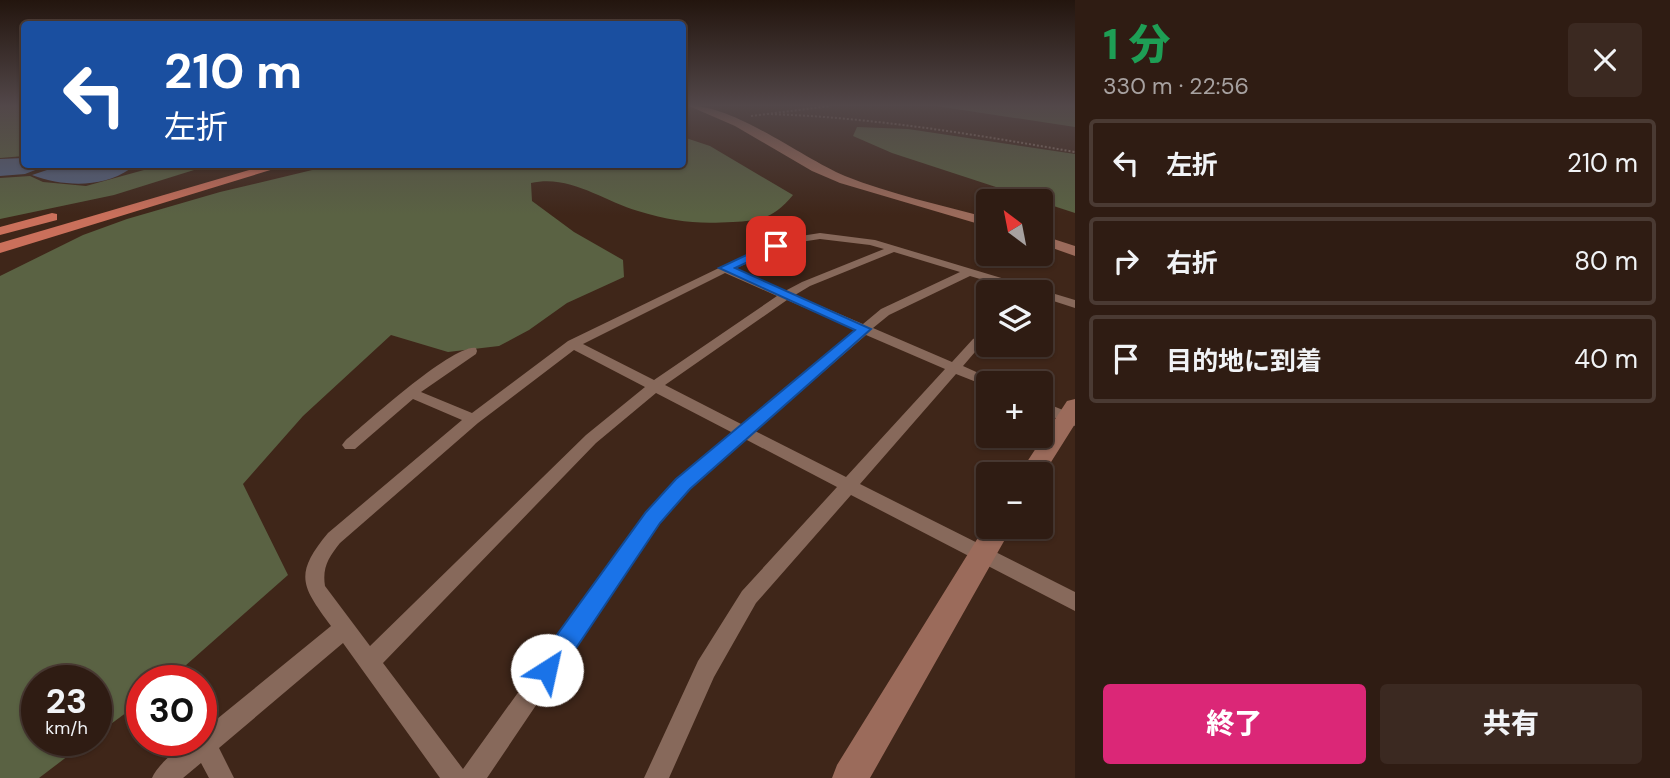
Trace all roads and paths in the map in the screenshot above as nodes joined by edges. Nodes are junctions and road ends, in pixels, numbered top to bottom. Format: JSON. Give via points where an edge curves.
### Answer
{"nodes":[{"id":1,"x":773,"y":142,"type":"edge"},
{"id":2,"x":1018,"y":142,"type":"edge"},
{"id":3,"x":1075,"y":152,"type":"edge"},
{"id":4,"x":238,"y":168,"type":"edge"},
{"id":5,"x":263,"y":168,"type":"edge"},
{"id":6,"x":270,"y":168,"type":"edge"},
{"id":7,"x":976,"y":219,"type":"edge"},
{"id":8,"x":0,"y":231,"type":"edge"},
{"id":9,"x":0,"y":239,"type":"edge"},
{"id":10,"x":1054,"y":244,"type":"edge"},
{"id":11,"x":0,"y":248,"type":"edge"},
{"id":12,"x":893,"y":249,"type":"junction"},
{"id":13,"x":1075,"y":251,"type":"edge"},
{"id":14,"x":725,"y":268,"type":"junction"},
{"id":15,"x":971,"y":271,"type":"junction"},
{"id":16,"x":786,"y":295,"type":"junction"},
{"id":17,"x":1059,"y":297,"type":"junction"},
{"id":18,"x":1053,"y":300,"type":"edge"},
{"id":19,"x":1075,"y":304,"type":"edge"},
{"id":20,"x":864,"y":329,"type":"junction"},
{"id":21,"x":976,"y":343,"type":"edge"},
{"id":22,"x":573,"y":344,"type":"junction"},
{"id":23,"x":471,"y":351,"type":"dead end"},
{"id":24,"x":955,"y":368,"type":"junction"},
{"id":25,"x":976,"y":377,"type":"edge"},
{"id":26,"x":655,"y":386,"type":"junction"},
{"id":27,"x":411,"y":393,"type":"junction"},
{"id":28,"x":1053,"y":409,"type":"edge"},
{"id":29,"x":1072,"y":415,"type":"edge"},
{"id":30,"x":473,"y":419,"type":"junction"},
{"id":31,"x":744,"y":431,"type":"junction"},
{"id":32,"x":350,"y":445,"type":"dead end"},
{"id":33,"x":1039,"y":462,"type":"edge"},
{"id":34,"x":847,"y":485,"type":"junction"},
{"id":35,"x":991,"y":539,"type":"edge"},
{"id":36,"x":982,"y":554,"type":"junction"},
{"id":37,"x":1075,"y":602,"type":"edge"},
{"id":38,"x":344,"y":630,"type":"junction"},
{"id":39,"x":369,"y":662,"type":"junction"},
{"id":40,"x":217,"y":735,"type":"edge"},
{"id":41,"x":191,"y":756,"type":"edge"},
{"id":42,"x":211,"y":756,"type":"edge"},
{"id":43,"x":164,"y":778,"type":"edge"},
{"id":44,"x":222,"y":778,"type":"edge"},
{"id":45,"x":454,"y":778,"type":"edge"},
{"id":46,"x":471,"y":778,"type":"edge"},
{"id":47,"x":656,"y":778,"type":"edge"},
{"id":48,"x":850,"y":778,"type":"edge"}],
"edges":[{"from":1,"to":7,"type":"street","via":[[836,177]]},
{"from":2,"to":3,"type":"path"},
{"from":4,"to":8,"type":"highway"},
{"from":5,"to":9,"type":"highway"},
{"from":6,"to":11,"type":"highway"},
{"from":10,"to":13,"type":"street"},
{"from":12,"to":14,"type":"street","via":[[852,239],[806,237]]},
{"from":12,"to":15,"type":"street"},
{"from":12,"to":16,"type":"street"},
{"from":14,"to":16,"type":"street"},
{"from":14,"to":22,"type":"street"},
{"from":15,"to":17,"type":"street"},
{"from":15,"to":20,"type":"street","via":[[885,312]]},
{"from":16,"to":20,"type":"street"},
{"from":16,"to":26,"type":"street"},
{"from":17,"to":18,"type":"street"},
{"from":17,"to":19,"type":"street"},
{"from":20,"to":24,"type":"street"},
{"from":20,"to":31,"type":"street"},
{"from":21,"to":24,"type":"street"},
{"from":22,"to":26,"type":"street"},
{"from":22,"to":30,"type":"street"},
{"from":23,"to":27,"type":"street"},
{"from":24,"to":25,"type":"street"},
{"from":24,"to":34,"type":"street"},
{"from":26,"to":31,"type":"street"},
{"from":26,"to":39,"type":"street","via":[[591,439]]},
{"from":27,"to":30,"type":"street"},
{"from":27,"to":32,"type":"street"},
{"from":28,"to":29,"type":"street"},
{"from":29,"to":33,"type":"street"},
{"from":30,"to":38,"type":"street","via":[[334,538],[318,558],[316,589]]},
{"from":31,"to":34,"type":"street"},
{"from":31,"to":46,"type":"street","via":[[683,484],[653,518]]},
{"from":34,"to":36,"type":"street"},
{"from":34,"to":47,"type":"street","via":[[749,597],[706,669]]},
{"from":35,"to":36,"type":"street"},
{"from":36,"to":37,"type":"street"},
{"from":36,"to":48,"type":"street"},
{"from":38,"to":39,"type":"street"},
{"from":38,"to":40,"type":"street"},
{"from":39,"to":45,"type":"street"},
{"from":41,"to":43,"type":"street"},
{"from":42,"to":44,"type":"street"}]}
